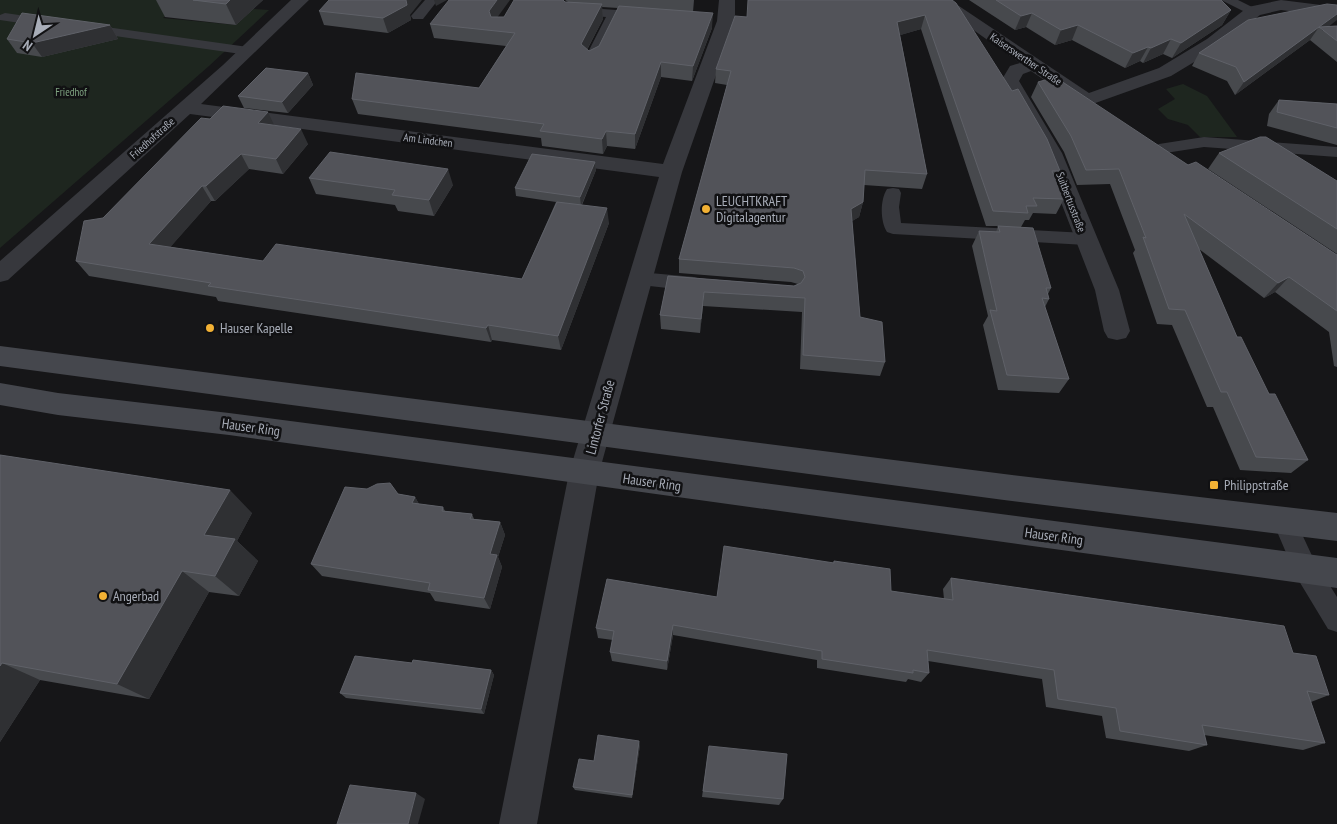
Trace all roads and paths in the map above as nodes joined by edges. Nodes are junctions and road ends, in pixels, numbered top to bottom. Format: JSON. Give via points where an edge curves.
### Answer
{"nodes":[{"id":1,"x":301,"y":0,"type":"edge"},
{"id":2,"x":432,"y":0,"type":"edge"},
{"id":3,"x":552,"y":0,"type":"edge"},
{"id":4,"x":939,"y":0,"type":"edge"},
{"id":5,"x":1226,"y":0,"type":"edge"},
{"id":6,"x":1315,"y":10,"type":"junction"},
{"id":7,"x":1254,"y":11,"type":"junction"},
{"id":8,"x":1337,"y":12,"type":"edge"},
{"id":9,"x":720,"y":14,"type":"edge"},
{"id":10,"x":614,"y":15,"type":"junction"},
{"id":11,"x":418,"y":16,"type":"dead end"},
{"id":12,"x":5,"y":17,"type":"dead end"},
{"id":13,"x":661,"y":17,"type":"edge"},
{"id":14,"x":1337,"y":20,"type":"edge"},
{"id":15,"x":248,"y":51,"type":"junction"},
{"id":16,"x":591,"y":60,"type":"edge"},
{"id":17,"x":1034,"y":64,"type":"junction"},
{"id":18,"x":185,"y":108,"type":"junction"},
{"id":19,"x":1151,"y":143,"type":"joint"},
{"id":20,"x":1337,"y":152,"type":"edge"},
{"id":21,"x":1184,"y":165,"type":"edge"},
{"id":22,"x":671,"y":172,"type":"junction"},
{"id":23,"x":893,"y":193,"type":"dead end"},
{"id":24,"x":1086,"y":239,"type":"junction"},
{"id":25,"x":0,"y":274,"type":"edge"},
{"id":26,"x":640,"y":280,"type":"junction"},
{"id":27,"x":708,"y":285,"type":"edge"},
{"id":28,"x":1116,"y":331,"type":"dead end"},
{"id":29,"x":0,"y":356,"type":"edge"},
{"id":30,"x":0,"y":394,"type":"edge"},
{"id":31,"x":596,"y":434,"type":"junction"},
{"id":32,"x":584,"y":473,"type":"junction"},
{"id":33,"x":1285,"y":522,"type":"junction"},
{"id":34,"x":1337,"y":527,"type":"edge"},
{"id":35,"x":1305,"y":568,"type":"junction"},
{"id":36,"x":1337,"y":573,"type":"edge"},
{"id":37,"x":1337,"y":620,"type":"edge"},
{"id":38,"x":518,"y":824,"type":"edge"}],
"edges":[{"from":1,"to":15,"type":"street","name":"Friedhofstraße"},
{"from":2,"to":11,"type":"lane"},
{"from":3,"to":10,"type":"lane","via":[[572,11]]},
{"from":4,"to":17,"type":"street","name":"Kaiserswerther Straße"},
{"from":5,"to":7,"type":"lane"},
{"from":6,"to":7,"type":"street","via":[[1281,4]]},
{"from":6,"to":8,"type":"street"},
{"from":6,"to":14,"type":"street"},
{"from":7,"to":17,"type":"street","name":"Kaiserswerther Straße","via":[[1213,43],[1165,72],[1095,105]]},
{"from":9,"to":22,"type":"street","name":"Lintorfer Straße"},
{"from":10,"to":13,"type":"lane"},
{"from":10,"to":16,"type":"lane"},
{"from":12,"to":15,"type":"lane"},
{"from":15,"to":18,"type":"street","name":"Friedhofstraße"},
{"from":17,"to":24,"type":"street","name":"Suitbertusstraße","via":[[1016,70],[1010,81],[1052,153]]},
{"from":18,"to":22,"type":"street","name":"Am Lindchen"},
{"from":18,"to":25,"type":"street","name":"Friedhofstraße"},
{"from":19,"to":20,"type":"lane","via":[[1204,142]]},
{"from":19,"to":21,"type":"street"},
{"from":22,"to":26,"type":"street","name":"Lintorfer Straße"},
{"from":23,"to":24,"type":"lane","via":[[890,207],[893,228]]},
{"from":24,"to":28,"type":"street","name":"Suitbertusstraße","via":[[1107,290]]},
{"from":26,"to":27,"type":"lane"},
{"from":26,"to":31,"type":"street","name":"Lintorfer Straße"},
{"from":29,"to":31,"type":"main road"},
{"from":30,"to":32,"type":"main road","name":"Hauser Ring"},
{"from":31,"to":32,"type":"street","name":"Lintorfer Straße"},
{"from":31,"to":33,"type":"main road"},
{"from":32,"to":35,"type":"main road","name":"Hauser Ring"},
{"from":32,"to":38,"type":"street","name":"Lintorfer Straße"},
{"from":33,"to":34,"type":"main road"},
{"from":33,"to":35,"type":"lane"},
{"from":35,"to":36,"type":"main road","name":"Hauser Ring"},
{"from":35,"to":37,"type":"lane"}]}
